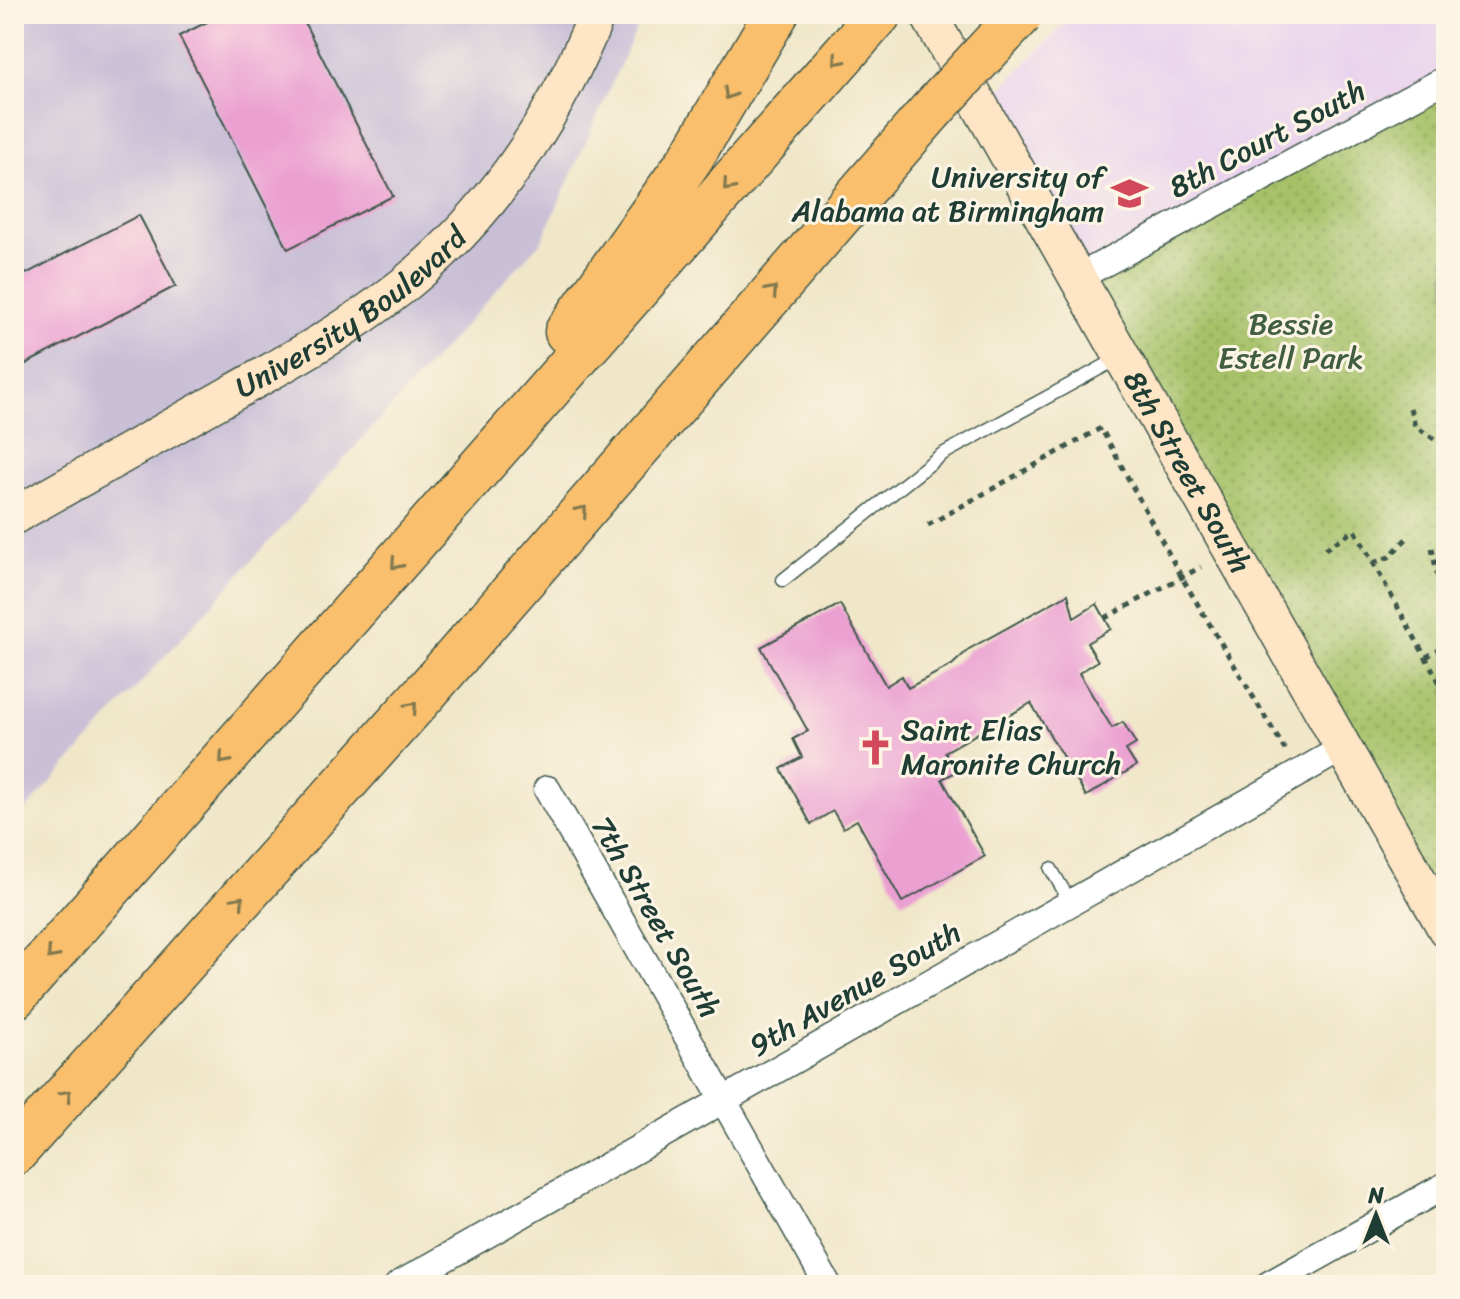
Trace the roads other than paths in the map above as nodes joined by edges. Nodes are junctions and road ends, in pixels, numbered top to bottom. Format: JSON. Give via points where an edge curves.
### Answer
{"nodes":[{"id":1,"x":597,"y":14,"type":"edge"},
{"id":2,"x":879,"y":14,"type":"edge"},
{"id":3,"x":928,"y":14,"type":"edge"},
{"id":4,"x":1001,"y":14,"type":"edge"},
{"id":5,"x":1021,"y":14,"type":"edge"},
{"id":6,"x":772,"y":20,"type":"edge"},
{"id":7,"x":1446,"y":79,"type":"edge"},
{"id":8,"x":930,"y":112,"type":"junction"},
{"id":9,"x":1075,"y":279,"type":"junction"},
{"id":10,"x":1120,"y":358,"type":"junction"},
{"id":11,"x":14,"y":516,"type":"edge"},
{"id":12,"x":426,"y":529,"type":"junction"},
{"id":13,"x":783,"y":580,"type":"dead end"},
{"id":14,"x":1343,"y":748,"type":"junction"},
{"id":15,"x":547,"y":789,"type":"dead end"},
{"id":16,"x":1051,"y":869,"type":"dead end"},
{"id":17,"x":1071,"y":903,"type":"junction"},
{"id":18,"x":1446,"y":929,"type":"edge"},
{"id":19,"x":14,"y":997,"type":"edge"},
{"id":20,"x":723,"y":1100,"type":"junction"},
{"id":21,"x":14,"y":1153,"type":"edge"},
{"id":22,"x":1446,"y":1185,"type":"edge"},
{"id":23,"x":398,"y":1285,"type":"edge"},
{"id":24,"x":828,"y":1285,"type":"edge"},
{"id":25,"x":1268,"y":1285,"type":"edge"}],
"edges":[{"from":1,"to":11,"type":"street","name":"University Boulevard","via":[[566,81],[521,156],[474,217],[424,269],[366,314],[301,354]]},
{"from":2,"to":12,"type":"highway","one_way":true},
{"from":3,"to":9,"type":"street","name":"8th Street South"},
{"from":4,"to":8,"type":"highway","bridge":true},
{"from":5,"to":8,"type":"highway","bridge":true},
{"from":6,"to":12,"type":"highway","one_way":true,"via":[[691,158]]},
{"from":7,"to":9,"type":"street","name":"8th Court South"},
{"from":21,"to":8,"type":"highway","one_way":true,"via":[[425,693]]},
{"from":9,"to":10,"type":"street","name":"8th Street South"},
{"from":10,"to":13,"type":"lane","via":[[941,455]]},
{"from":10,"to":14,"type":"street","name":"8th Street South"},
{"from":12,"to":19,"type":"highway","one_way":true},
{"from":14,"to":17,"type":"street","name":"9th Avenue South"},
{"from":14,"to":18,"type":"street","name":"8th Street South"},
{"from":15,"to":20,"type":"street","name":"7th Street South"},
{"from":16,"to":17,"type":"lane"},
{"from":17,"to":20,"type":"street","name":"9th Avenue South"},
{"from":20,"to":23,"type":"street","name":"9th Avenue South"},
{"from":20,"to":24,"type":"street","name":"7th Street South"},
{"from":22,"to":25,"type":"street"}]}
